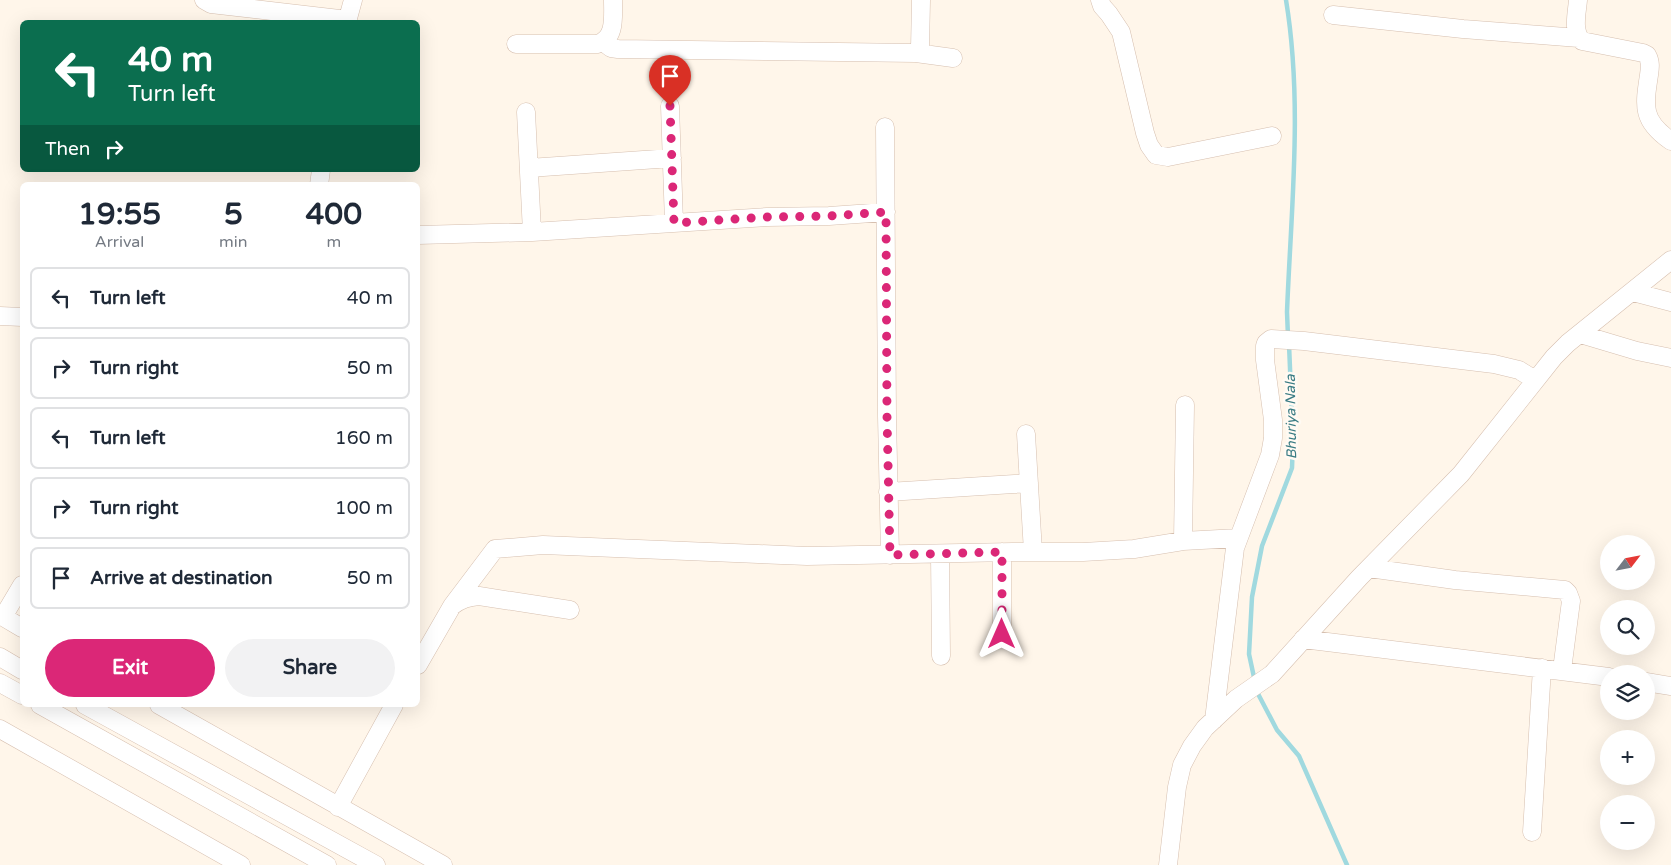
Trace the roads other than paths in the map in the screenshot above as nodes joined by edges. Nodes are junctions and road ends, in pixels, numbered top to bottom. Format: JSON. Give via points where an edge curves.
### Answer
{"nodes":[{"id":1,"x":204,"y":0,"type":"edge"},
{"id":2,"x":353,"y":0,"type":"edge"},
{"id":3,"x":613,"y":0,"type":"edge"},
{"id":4,"x":921,"y":0,"type":"edge"},
{"id":5,"x":1100,"y":0,"type":"edge"},
{"id":6,"x":1578,"y":0,"type":"edge"},
{"id":7,"x":1333,"y":15,"type":"dead end"},
{"id":8,"x":340,"y":20,"type":"edge"},
{"id":9,"x":348,"y":20,"type":"edge"},
{"id":10,"x":1579,"y":38,"type":"junction"},
{"id":11,"x":603,"y":42,"type":"junction"},
{"id":12,"x":516,"y":44,"type":"dead end"},
{"id":13,"x":916,"y":53,"type":"junction"},
{"id":14,"x":953,"y":58,"type":"dead end"},
{"id":15,"x":670,"y":106,"type":"dead end"},
{"id":16,"x":526,"y":112,"type":"dead end"},
{"id":17,"x":885,"y":127,"type":"dead end"},
{"id":18,"x":1272,"y":136,"type":"dead end"},
{"id":19,"x":1671,"y":141,"type":"edge"},
{"id":20,"x":672,"y":158,"type":"junction"},
{"id":21,"x":529,"y":168,"type":"junction"},
{"id":22,"x":886,"y":212,"type":"junction"},
{"id":23,"x":674,"y":223,"type":"junction"},
{"id":24,"x":532,"y":232,"type":"junction"},
{"id":25,"x":420,"y":235,"type":"edge"},
{"id":26,"x":1671,"y":260,"type":"edge"},
{"id":27,"x":1633,"y":292,"type":"junction"},
{"id":28,"x":1671,"y":302,"type":"edge"},
{"id":29,"x":0,"y":316,"type":"edge"},
{"id":30,"x":20,"y":317,"type":"edge"},
{"id":31,"x":1580,"y":334,"type":"junction"},
{"id":32,"x":1671,"y":358,"type":"edge"},
{"id":33,"x":1535,"y":380,"type":"junction"},
{"id":34,"x":1185,"y":405,"type":"dead end"},
{"id":35,"x":1026,"y":434,"type":"dead end"},
{"id":36,"x":1029,"y":483,"type":"junction"},
{"id":37,"x":888,"y":492,"type":"junction"},
{"id":38,"x":1238,"y":538,"type":"junction"},
{"id":39,"x":1184,"y":541,"type":"junction"},
{"id":40,"x":1002,"y":552,"type":"junction"},
{"id":41,"x":1033,"y":552,"type":"junction"},
{"id":42,"x":940,"y":554,"type":"junction"},
{"id":43,"x":890,"y":555,"type":"junction"},
{"id":44,"x":1369,"y":568,"type":"junction"},
{"id":45,"x":20,"y":588,"type":"edge"},
{"id":46,"x":452,"y":606,"type":"junction"},
{"id":47,"x":570,"y":610,"type":"dead end"},
{"id":48,"x":1,"y":616,"type":"edge"},
{"id":49,"x":20,"y":627,"type":"edge"},
{"id":50,"x":1002,"y":634,"type":"dead end"},
{"id":51,"x":1304,"y":639,"type":"junction"},
{"id":52,"x":941,"y":656,"type":"dead end"},
{"id":53,"x":0,"y":657,"type":"edge"},
{"id":54,"x":420,"y":662,"type":"edge"},
{"id":55,"x":1542,"y":668,"type":"junction"},
{"id":56,"x":20,"y":669,"type":"edge"},
{"id":57,"x":1562,"y":670,"type":"junction"},
{"id":58,"x":1600,"y":676,"type":"edge"},
{"id":59,"x":0,"y":683,"type":"edge"},
{"id":60,"x":1655,"y":683,"type":"edge"},
{"id":61,"x":1671,"y":686,"type":"edge"},
{"id":62,"x":20,"y":694,"type":"edge"},
{"id":63,"x":44,"y":707,"type":"edge"},
{"id":64,"x":89,"y":707,"type":"edge"},
{"id":65,"x":162,"y":707,"type":"edge"},
{"id":66,"x":393,"y":707,"type":"edge"},
{"id":67,"x":1214,"y":720,"type":"junction"},
{"id":68,"x":0,"y":729,"type":"edge"},
{"id":69,"x":338,"y":807,"type":"junction"},
{"id":70,"x":1532,"y":832,"type":"dead end"},
{"id":71,"x":237,"y":864,"type":"edge"},
{"id":72,"x":327,"y":865,"type":"edge"},
{"id":73,"x":376,"y":865,"type":"edge"},
{"id":74,"x":443,"y":865,"type":"edge"},
{"id":75,"x":1168,"y":865,"type":"edge"}],
"edges":[{"from":1,"to":8,"type":"street","via":[[211,4]]},
{"from":2,"to":9,"type":"street"},
{"from":3,"to":11,"type":"street","via":[[612,29]]},
{"from":4,"to":13,"type":"street","via":[[920,48]]},
{"from":5,"to":18,"type":"street","via":[[1120,32],[1145,134],[1156,154],[1168,157]]},
{"from":6,"to":10,"type":"street","via":[[1576,23]]},
{"from":7,"to":10,"type":"street"},
{"from":10,"to":19,"type":"street","via":[[1590,44],[1647,56],[1650,66],[1646,113],[1659,133]]},
{"from":11,"to":12,"type":"street"},
{"from":11,"to":13,"type":"street","via":[[618,49]]},
{"from":13,"to":14,"type":"street"},
{"from":15,"to":20,"type":"street"},
{"from":16,"to":21,"type":"street"},
{"from":17,"to":22,"type":"street"},
{"from":20,"to":21,"type":"street"},
{"from":20,"to":23,"type":"street"},
{"from":21,"to":24,"type":"street"},
{"from":22,"to":23,"type":"street"},
{"from":22,"to":37,"type":"street"},
{"from":23,"to":24,"type":"street"},
{"from":24,"to":25,"type":"street"},
{"from":26,"to":27,"type":"street"},
{"from":27,"to":28,"type":"street"},
{"from":27,"to":31,"type":"street"},
{"from":29,"to":30,"type":"street"},
{"from":31,"to":32,"type":"street"},
{"from":31,"to":33,"type":"street","via":[[1554,357]]},
{"from":33,"to":38,"type":"street","via":[[1510,367],[1304,341],[1268,341],[1264,360],[1273,438],[1270,455]]},
{"from":33,"to":44,"type":"street","via":[[1466,469]]},
{"from":34,"to":39,"type":"street"},
{"from":35,"to":36,"type":"street"},
{"from":36,"to":37,"type":"street"},
{"from":36,"to":41,"type":"street"},
{"from":37,"to":43,"type":"street"},
{"from":38,"to":39,"type":"street"},
{"from":38,"to":67,"type":"street"},
{"from":39,"to":41,"type":"street","via":[[1113,550]]},
{"from":40,"to":41,"type":"street"},
{"from":40,"to":42,"type":"street"},
{"from":40,"to":50,"type":"street"},
{"from":42,"to":43,"type":"street"},
{"from":42,"to":52,"type":"street"},
{"from":43,"to":46,"type":"street","via":[[807,556],[543,544],[495,549]]},
{"from":44,"to":51,"type":"street"},
{"from":44,"to":57,"type":"street","via":[[1565,590],[1571,600]]},
{"from":45,"to":48,"type":"street"},
{"from":46,"to":47,"type":"street","via":[[479,596]]},
{"from":46,"to":54,"type":"street"},
{"from":48,"to":49,"type":"street"},
{"from":51,"to":55,"type":"street"},
{"from":51,"to":67,"type":"street","via":[[1272,674],[1236,699]]},
{"from":53,"to":56,"type":"street"},
{"from":55,"to":57,"type":"street"},
{"from":55,"to":70,"type":"street"},
{"from":57,"to":58,"type":"street"},
{"from":59,"to":62,"type":"street"},
{"from":60,"to":61,"type":"street"},
{"from":63,"to":72,"type":"street"},
{"from":64,"to":73,"type":"street"},
{"from":65,"to":69,"type":"street"},
{"from":66,"to":69,"type":"street"},
{"from":67,"to":75,"type":"street","via":[[1192,746],[1182,765]]},
{"from":68,"to":71,"type":"street"},
{"from":69,"to":74,"type":"street"}]}
